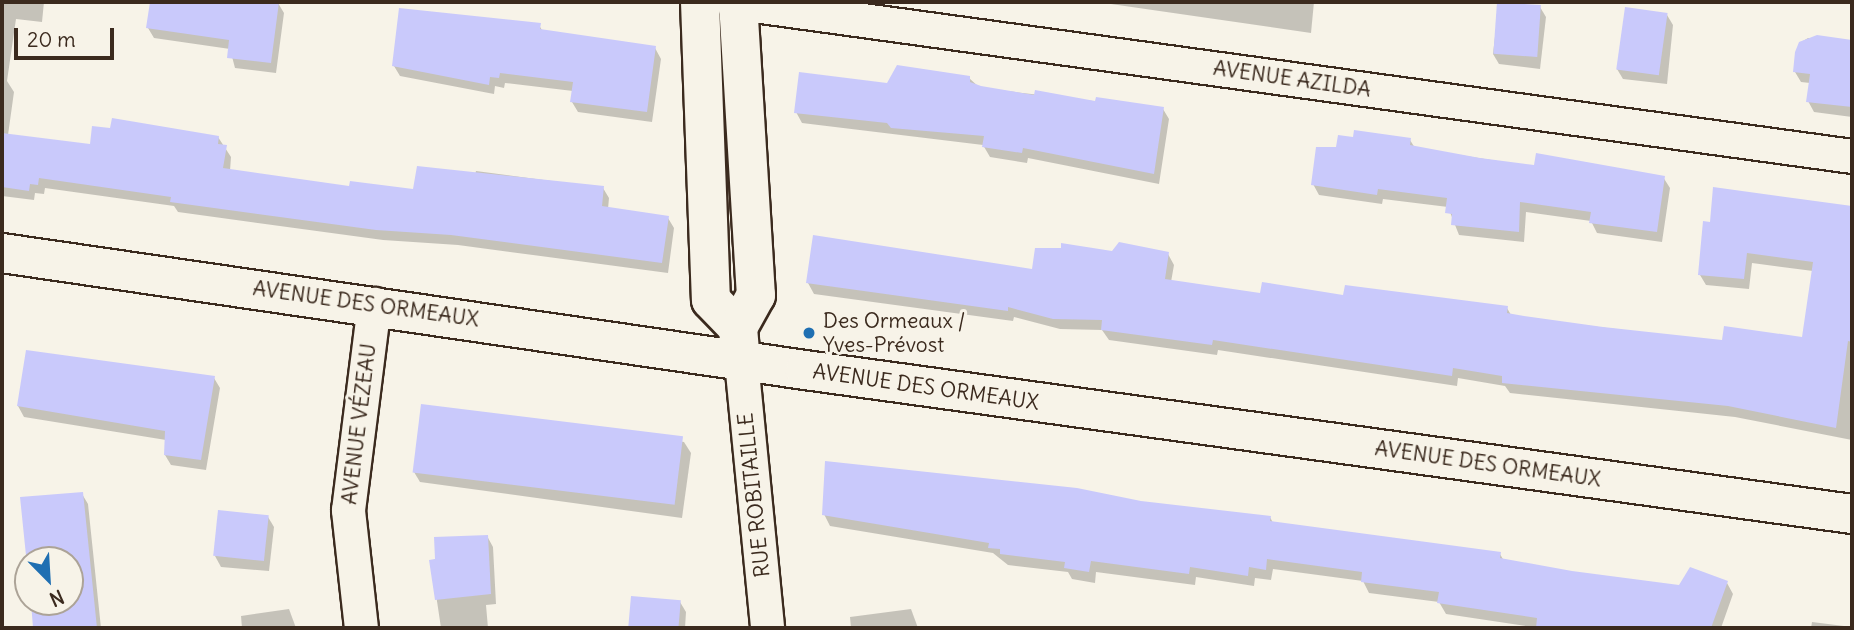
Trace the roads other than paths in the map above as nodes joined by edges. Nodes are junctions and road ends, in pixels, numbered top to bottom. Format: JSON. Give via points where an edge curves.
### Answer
{"nodes":[{"id":1,"x":700,"y":2,"type":"edge"},
{"id":2,"x":732,"y":2,"type":"edge"},
{"id":3,"x":738,"y":2,"type":"edge"},
{"id":4,"x":1852,"y":156,"type":"edge"},
{"id":5,"x":2,"y":253,"type":"edge"},
{"id":6,"x":374,"y":304,"type":"junction"},
{"id":7,"x":739,"y":345,"type":"junction"},
{"id":8,"x":1852,"y":514,"type":"edge"},
{"id":9,"x":361,"y":628,"type":"edge"},
{"id":10,"x":767,"y":628,"type":"edge"}],
"edges":[{"from":1,"to":7,"type":"street","via":[[711,300]]},
{"from":2,"to":3,"type":"street","name":"AVENUE AZILDA"},
{"from":3,"to":4,"type":"street","name":"AVENUE AZILDA"},
{"from":3,"to":7,"type":"street","via":[[756,295]]},
{"from":5,"to":6,"type":"street","name":"AVENUE DES ORMEAUX"},
{"from":6,"to":7,"type":"street","name":"AVENUE DES ORMEAUX"},
{"from":6,"to":9,"type":"street","name":"AVENUE VÉZEAU","via":[[348,510]]},
{"from":7,"to":8,"type":"street","name":"AVENUE DES ORMEAUX"},
{"from":7,"to":10,"type":"street","name":"RUE ROBITAILLE"}]}
